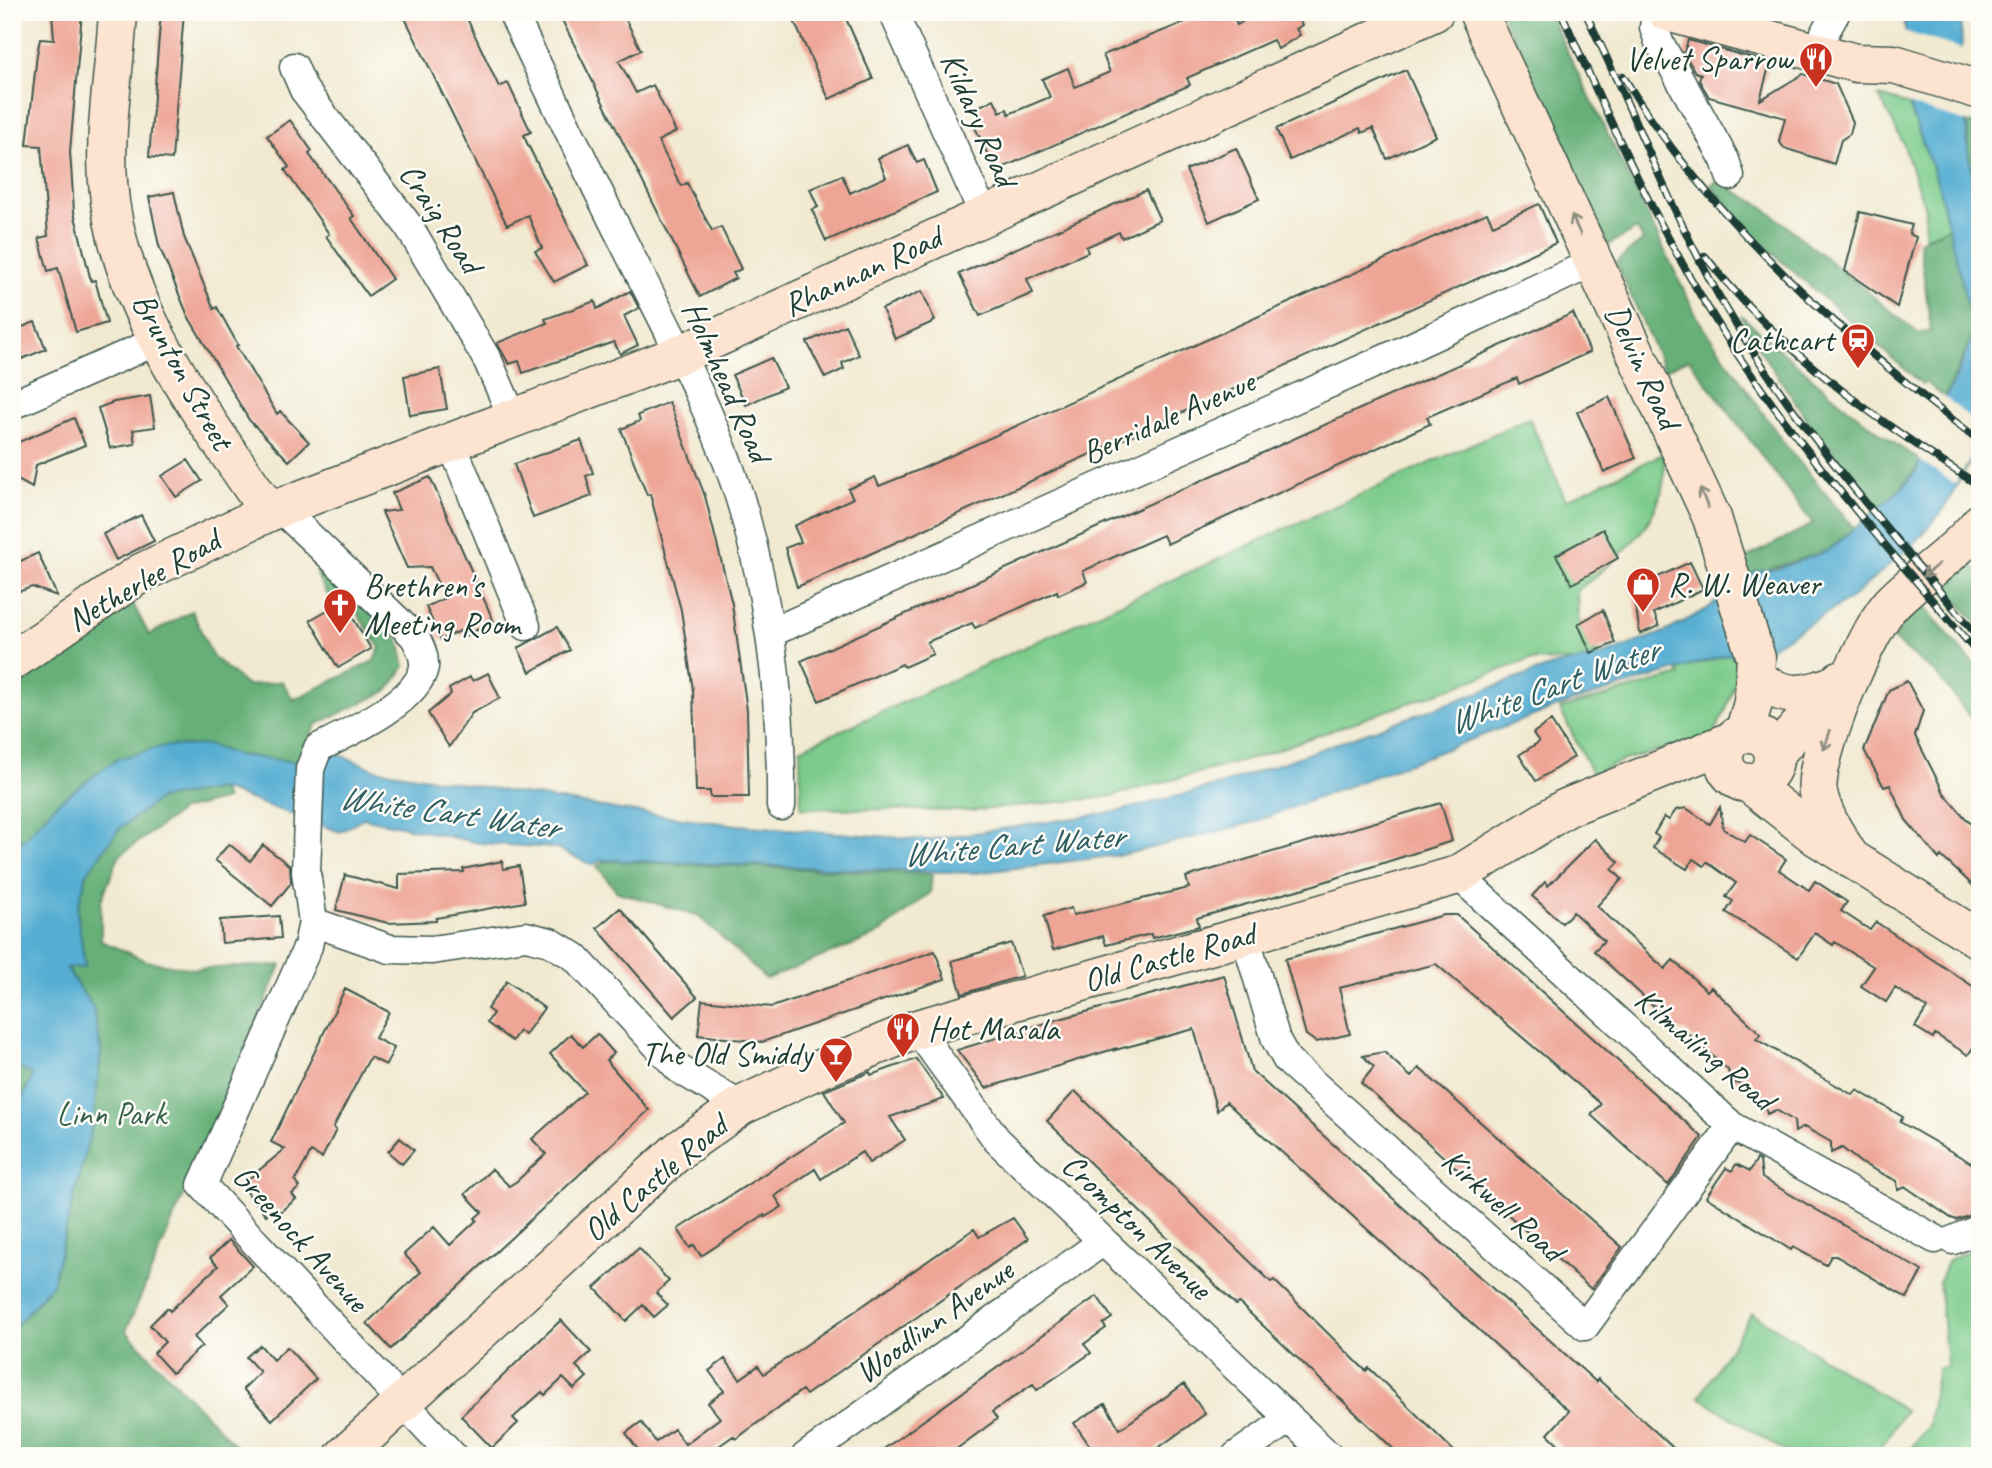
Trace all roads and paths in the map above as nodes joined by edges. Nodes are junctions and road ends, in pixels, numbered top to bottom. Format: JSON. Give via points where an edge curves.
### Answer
{"nodes":[{"id":1,"x":118,"y":12,"type":"edge"},
{"id":2,"x":512,"y":12,"type":"edge"},
{"id":3,"x":893,"y":12,"type":"edge"},
{"id":4,"x":1434,"y":12,"type":"edge"},
{"id":5,"x":1478,"y":12,"type":"edge"},
{"id":6,"x":1657,"y":12,"type":"edge"},
{"id":7,"x":1667,"y":12,"type":"edge"},
{"id":8,"x":1751,"y":12,"type":"edge"},
{"id":9,"x":1843,"y":37,"type":"edge"},
{"id":10,"x":294,"y":67,"type":"dead end"},
{"id":11,"x":1980,"y":90,"type":"edge"},
{"id":12,"x":1730,"y":176,"type":"dead end"},
{"id":13,"x":984,"y":215,"type":"junction"},
{"id":14,"x":1594,"y":262,"type":"junction"},
{"id":15,"x":159,"y":340,"type":"junction"},
{"id":16,"x":681,"y":354,"type":"junction"},
{"id":17,"x":12,"y":405,"type":"edge"},
{"id":18,"x":513,"y":418,"type":"junction"},
{"id":19,"x":451,"y":442,"type":"junction"},
{"id":20,"x":274,"y":510,"type":"junction"},
{"id":21,"x":1976,"y":537,"type":"edge"},
{"id":22,"x":526,"y":626,"type":"dead end"},
{"id":23,"x":769,"y":633,"type":"junction"},
{"id":24,"x":1863,"y":655,"type":"junction"},
{"id":25,"x":12,"y":661,"type":"edge"},
{"id":26,"x":1756,"y":667,"type":"junction"},
{"id":27,"x":1838,"y":683,"type":"junction"},
{"id":28,"x":1737,"y":737,"type":"junction"},
{"id":29,"x":1760,"y":771,"type":"junction"},
{"id":30,"x":1654,"y":774,"type":"junction"},
{"id":31,"x":781,"y":806,"type":"dead end"},
{"id":32,"x":1851,"y":859,"type":"junction"},
{"id":33,"x":1458,"y":875,"type":"junction"},
{"id":34,"x":313,"y":922,"type":"junction"},
{"id":35,"x":1245,"y":935,"type":"junction"},
{"id":36,"x":1980,"y":940,"type":"edge"},
{"id":37,"x":917,"y":1029,"type":"junction"},
{"id":38,"x":741,"y":1106,"type":"junction"},
{"id":39,"x":1732,"y":1126,"type":"junction"},
{"id":40,"x":1980,"y":1229,"type":"edge"},
{"id":41,"x":1102,"y":1242,"type":"junction"},
{"id":42,"x":404,"y":1403,"type":"junction"},
{"id":43,"x":1289,"y":1419,"type":"junction"},
{"id":44,"x":344,"y":1456,"type":"edge"},
{"id":45,"x":453,"y":1456,"type":"edge"},
{"id":46,"x":806,"y":1456,"type":"edge"},
{"id":47,"x":1236,"y":1456,"type":"edge"},
{"id":48,"x":1329,"y":1456,"type":"edge"}],
"edges":[{"from":1,"to":15,"type":"street","name":"Brunton Street","via":[[108,148],[111,212],[127,265]]},
{"from":2,"to":16,"type":"street","name":"Holmhead Road"},
{"from":3,"to":13,"type":"street","name":"Kildary Road"},
{"from":4,"to":13,"type":"street","name":"Rhannan Road"},
{"from":14,"to":5,"type":"street","name":"Delvin Road","one_way":true},
{"from":6,"to":12,"type":"street","via":[[1658,42]]},
{"from":7,"to":9,"type":"street"},
{"from":8,"to":9,"type":"street"},
{"from":9,"to":11,"type":"street","via":[[1894,64]]},
{"from":10,"to":18,"type":"street","name":"Craig Road","via":[[304,90],[408,225],[488,361]]},
{"from":13,"to":16,"type":"street","name":"Rhannan Road"},
{"from":14,"to":23,"type":"street","name":"Berridale Avenue","via":[[1398,354]]},
{"from":26,"to":14,"type":"street","name":"Delvin Road","one_way":true,"via":[[1728,561],[1695,478]]},
{"from":15,"to":17,"type":"street"},
{"from":15,"to":20,"type":"street","name":"Brunton Street"},
{"from":16,"to":18,"type":"street","name":"Rhannan Road"},
{"from":16,"to":23,"type":"street","name":"Holmhead Road","via":[[720,442],[744,512]]},
{"from":18,"to":19,"type":"street","name":"Rhannan Road"},
{"from":19,"to":20,"type":"street","name":"Rhannan Road"},
{"from":19,"to":22,"type":"street"},
{"from":20,"to":25,"type":"street","name":"Netherlee Road","via":[[141,573]]},
{"from":20,"to":34,"type":"street","via":[[414,636],[424,667],[416,685],[398,704],[322,748],[310,769],[306,873]]},
{"from":21,"to":24,"type":"street","one_way":true,"via":[[1892,603]]},
{"from":23,"to":31,"type":"street","name":"Holmhead Road","via":[[779,715]]},
{"from":24,"to":27,"type":"street"},
{"from":24,"to":32,"type":"street","one_way":true,"via":[[1824,748],[1818,790],[1824,812]]},
{"from":26,"to":27,"type":"street","via":[[1765,685],[1799,695]]},
{"from":26,"to":28,"type":"street","name":"Delvin Road","via":[[1752,710]]},
{"from":27,"to":29,"type":"street"},
{"from":28,"to":29,"type":"street","via":[[1767,740]]},
{"from":28,"to":30,"type":"street","name":"Old Castle Road"},
{"from":29,"to":30,"type":"street","name":"Old Castle Road"},
{"from":29,"to":32,"type":"street","via":[[1817,837]]},
{"from":30,"to":33,"type":"street","name":"Old Castle Road","via":[[1566,808]]},
{"from":32,"to":36,"type":"street"},
{"from":33,"to":35,"type":"street","name":"Old Castle Road"},
{"from":33,"to":39,"type":"street","name":"Kilmailing Road"},
{"from":34,"to":38,"type":"street","via":[[390,949],[432,950],[526,936],[550,942],[575,957],[679,1069]]},
{"from":34,"to":42,"type":"street","name":"Greenock Avenue","via":[[308,946],[202,1185]]},
{"from":35,"to":37,"type":"street","name":"Old Castle Road"},
{"from":35,"to":39,"type":"street","name":"Kirkwell Road","via":[[1276,1040],[1287,1060],[1586,1326]]},
{"from":37,"to":38,"type":"street","name":"Old Castle Road"},
{"from":37,"to":41,"type":"street","name":"Crompton Avenue","via":[[997,1140]]},
{"from":38,"to":42,"type":"street","name":"Old Castle Road","via":[[679,1150]]},
{"from":39,"to":40,"type":"street","name":"Kilmailing Road","via":[[1944,1240]]},
{"from":41,"to":43,"type":"street","name":"Crompton Avenue"},
{"from":41,"to":46,"type":"street","name":"Woodlinn Avenue"},
{"from":42,"to":44,"type":"street","name":"Old Castle Road"},
{"from":42,"to":45,"type":"street","name":"Greenock Avenue"},
{"from":43,"to":47,"type":"street"},
{"from":43,"to":48,"type":"street","name":"Crompton Avenue"}]}
